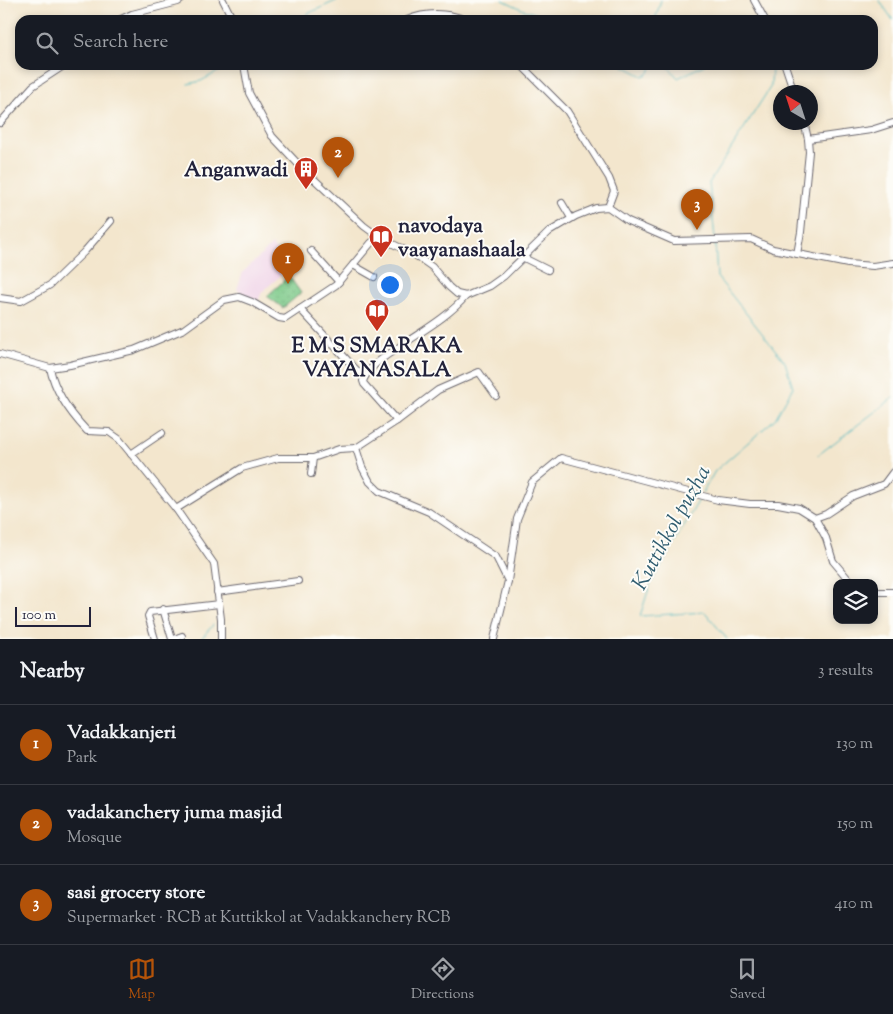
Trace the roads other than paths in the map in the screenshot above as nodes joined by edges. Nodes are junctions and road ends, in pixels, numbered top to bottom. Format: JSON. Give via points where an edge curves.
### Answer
{"nodes":[{"id":1,"x":181,"y":0,"type":"edge"},
{"id":2,"x":223,"y":0,"type":"edge"},
{"id":3,"x":754,"y":0,"type":"edge"},
{"id":4,"x":130,"y":15,"type":"edge"},
{"id":5,"x":231,"y":15,"type":"edge"},
{"id":6,"x":421,"y":15,"type":"edge"},
{"id":7,"x":444,"y":15,"type":"edge"},
{"id":8,"x":762,"y":15,"type":"edge"},
{"id":9,"x":57,"y":70,"type":"edge"},
{"id":10,"x":245,"y":70,"type":"edge"},
{"id":11,"x":526,"y":70,"type":"edge"},
{"id":12,"x":787,"y":70,"type":"edge"},
{"id":13,"x":792,"y":85,"type":"edge"},
{"id":14,"x":0,"y":123,"type":"edge"},
{"id":15,"x":893,"y":123,"type":"edge"},
{"id":16,"x":806,"y":130,"type":"edge"},
{"id":17,"x":808,"y":139,"type":"junction"},
{"id":18,"x":562,"y":202,"type":"dead end"},
{"id":19,"x":608,"y":207,"type":"junction"},
{"id":20,"x":571,"y":218,"type":"junction"},
{"id":21,"x":111,"y":221,"type":"dead end"},
{"id":22,"x":379,"y":238,"type":"junction"},
{"id":23,"x":311,"y":251,"type":"dead end"},
{"id":24,"x":797,"y":254,"type":"junction"},
{"id":25,"x":524,"y":258,"type":"junction"},
{"id":26,"x":893,"y":263,"type":"edge"},
{"id":27,"x":353,"y":265,"type":"junction"},
{"id":28,"x":548,"y":270,"type":"dead end"},
{"id":29,"x":374,"y":276,"type":"dead end"},
{"id":30,"x":339,"y":282,"type":"junction"},
{"id":31,"x":466,"y":296,"type":"junction"},
{"id":32,"x":0,"y":298,"type":"edge"},
{"id":33,"x":300,"y":309,"type":"junction"},
{"id":34,"x":0,"y":354,"type":"edge"},
{"id":35,"x":50,"y":368,"type":"junction"},
{"id":36,"x":364,"y":378,"type":"junction"},
{"id":37,"x":496,"y":396,"type":"dead end"},
{"id":38,"x":397,"y":421,"type":"junction"},
{"id":39,"x":162,"y":432,"type":"dead end"},
{"id":40,"x":356,"y":448,"type":"junction"},
{"id":41,"x":132,"y":454,"type":"junction"},
{"id":42,"x":313,"y":458,"type":"junction"},
{"id":43,"x":893,"y":472,"type":"edge"},
{"id":44,"x":311,"y":474,"type":"dead end"},
{"id":45,"x":176,"y":509,"type":"junction"},
{"id":46,"x":816,"y":518,"type":"junction"},
{"id":47,"x":511,"y":560,"type":"junction"},
{"id":48,"x":502,"y":569,"type":"junction"},
{"id":49,"x":848,"y":579,"type":"edge"},
{"id":50,"x":298,"y":581,"type":"dead end"},
{"id":51,"x":508,"y":581,"type":"junction"},
{"id":52,"x":217,"y":592,"type":"junction"},
{"id":53,"x":878,"y":592,"type":"edge"},
{"id":54,"x":893,"y":592,"type":"edge"},
{"id":55,"x":219,"y":604,"type":"junction"},
{"id":56,"x":164,"y":609,"type":"junction"},
{"id":57,"x":182,"y":636,"type":"dead end"},
{"id":58,"x":155,"y":639,"type":"edge"},
{"id":59,"x":173,"y":639,"type":"edge"},
{"id":60,"x":221,"y":639,"type":"edge"},
{"id":61,"x":494,"y":639,"type":"edge"}],
"edges":[{"from":1,"to":4,"type":"street"},
{"from":2,"to":5,"type":"street"},
{"from":3,"to":8,"type":"street"},
{"from":6,"to":7,"type":"street"},
{"from":9,"to":14,"type":"street","via":[[33,86]]},
{"from":10,"to":22,"type":"street","via":[[248,93],[272,136]]},
{"from":11,"to":19,"type":"street","via":[[567,111],[609,178],[614,191]]},
{"from":12,"to":13,"type":"street"},
{"from":15,"to":17,"type":"street","via":[[871,130]]},
{"from":16,"to":17,"type":"street"},
{"from":17,"to":24,"type":"street"},
{"from":18,"to":20,"type":"street"},
{"from":19,"to":20,"type":"street"},
{"from":19,"to":24,"type":"street","via":[[628,221],[674,241],[751,238],[773,249]]},
{"from":20,"to":25,"type":"street","via":[[549,232]]},
{"from":21,"to":32,"type":"street","via":[[50,285],[20,301]]},
{"from":22,"to":27,"type":"street"},
{"from":22,"to":31,"type":"street","via":[[416,255],[457,294]]},
{"from":23,"to":30,"type":"street"},
{"from":24,"to":26,"type":"street","via":[[848,264],[873,266]]},
{"from":25,"to":28,"type":"street"},
{"from":25,"to":31,"type":"street","via":[[490,286]]},
{"from":27,"to":29,"type":"street"},
{"from":27,"to":30,"type":"street"},
{"from":30,"to":33,"type":"street"},
{"from":31,"to":36,"type":"street","via":[[450,312],[379,361]]},
{"from":33,"to":35,"type":"street","via":[[285,319],[239,297],[224,300],[184,329],[134,350]]},
{"from":33,"to":36,"type":"street"},
{"from":34,"to":35,"type":"street"},
{"from":35,"to":41,"type":"street","via":[[53,382],[71,413],[87,431],[108,432]]},
{"from":36,"to":38,"type":"street","via":[[364,384]]},
{"from":37,"to":38,"type":"street","via":[[479,372],[438,390]]},
{"from":38,"to":40,"type":"street"},
{"from":39,"to":41,"type":"street"},
{"from":40,"to":42,"type":"street","via":[[339,449]]},
{"from":40,"to":48,"type":"street","via":[[370,482],[379,491],[430,512],[496,557]]},
{"from":41,"to":45,"type":"street"},
{"from":42,"to":44,"type":"street"},
{"from":42,"to":45,"type":"street","via":[[278,458],[242,468]]},
{"from":43,"to":46,"type":"street","via":[[884,484],[853,496]]},
{"from":45,"to":52,"type":"street","via":[[214,564]]},
{"from":46,"to":47,"type":"street","via":[[799,508],[718,500],[561,458],[532,482],[517,519]]},
{"from":46,"to":49,"type":"street","via":[[833,561]]},
{"from":47,"to":48,"type":"street"},
{"from":47,"to":51,"type":"street"},
{"from":48,"to":51,"type":"street"},
{"from":50,"to":52,"type":"street"},
{"from":51,"to":61,"type":"street"},
{"from":52,"to":55,"type":"street"},
{"from":53,"to":54,"type":"street"},
{"from":55,"to":56,"type":"street"},
{"from":55,"to":60,"type":"street"},
{"from":56,"to":58,"type":"street","via":[[148,613]]},
{"from":56,"to":59,"type":"street"},
{"from":57,"to":59,"type":"street"}]}
